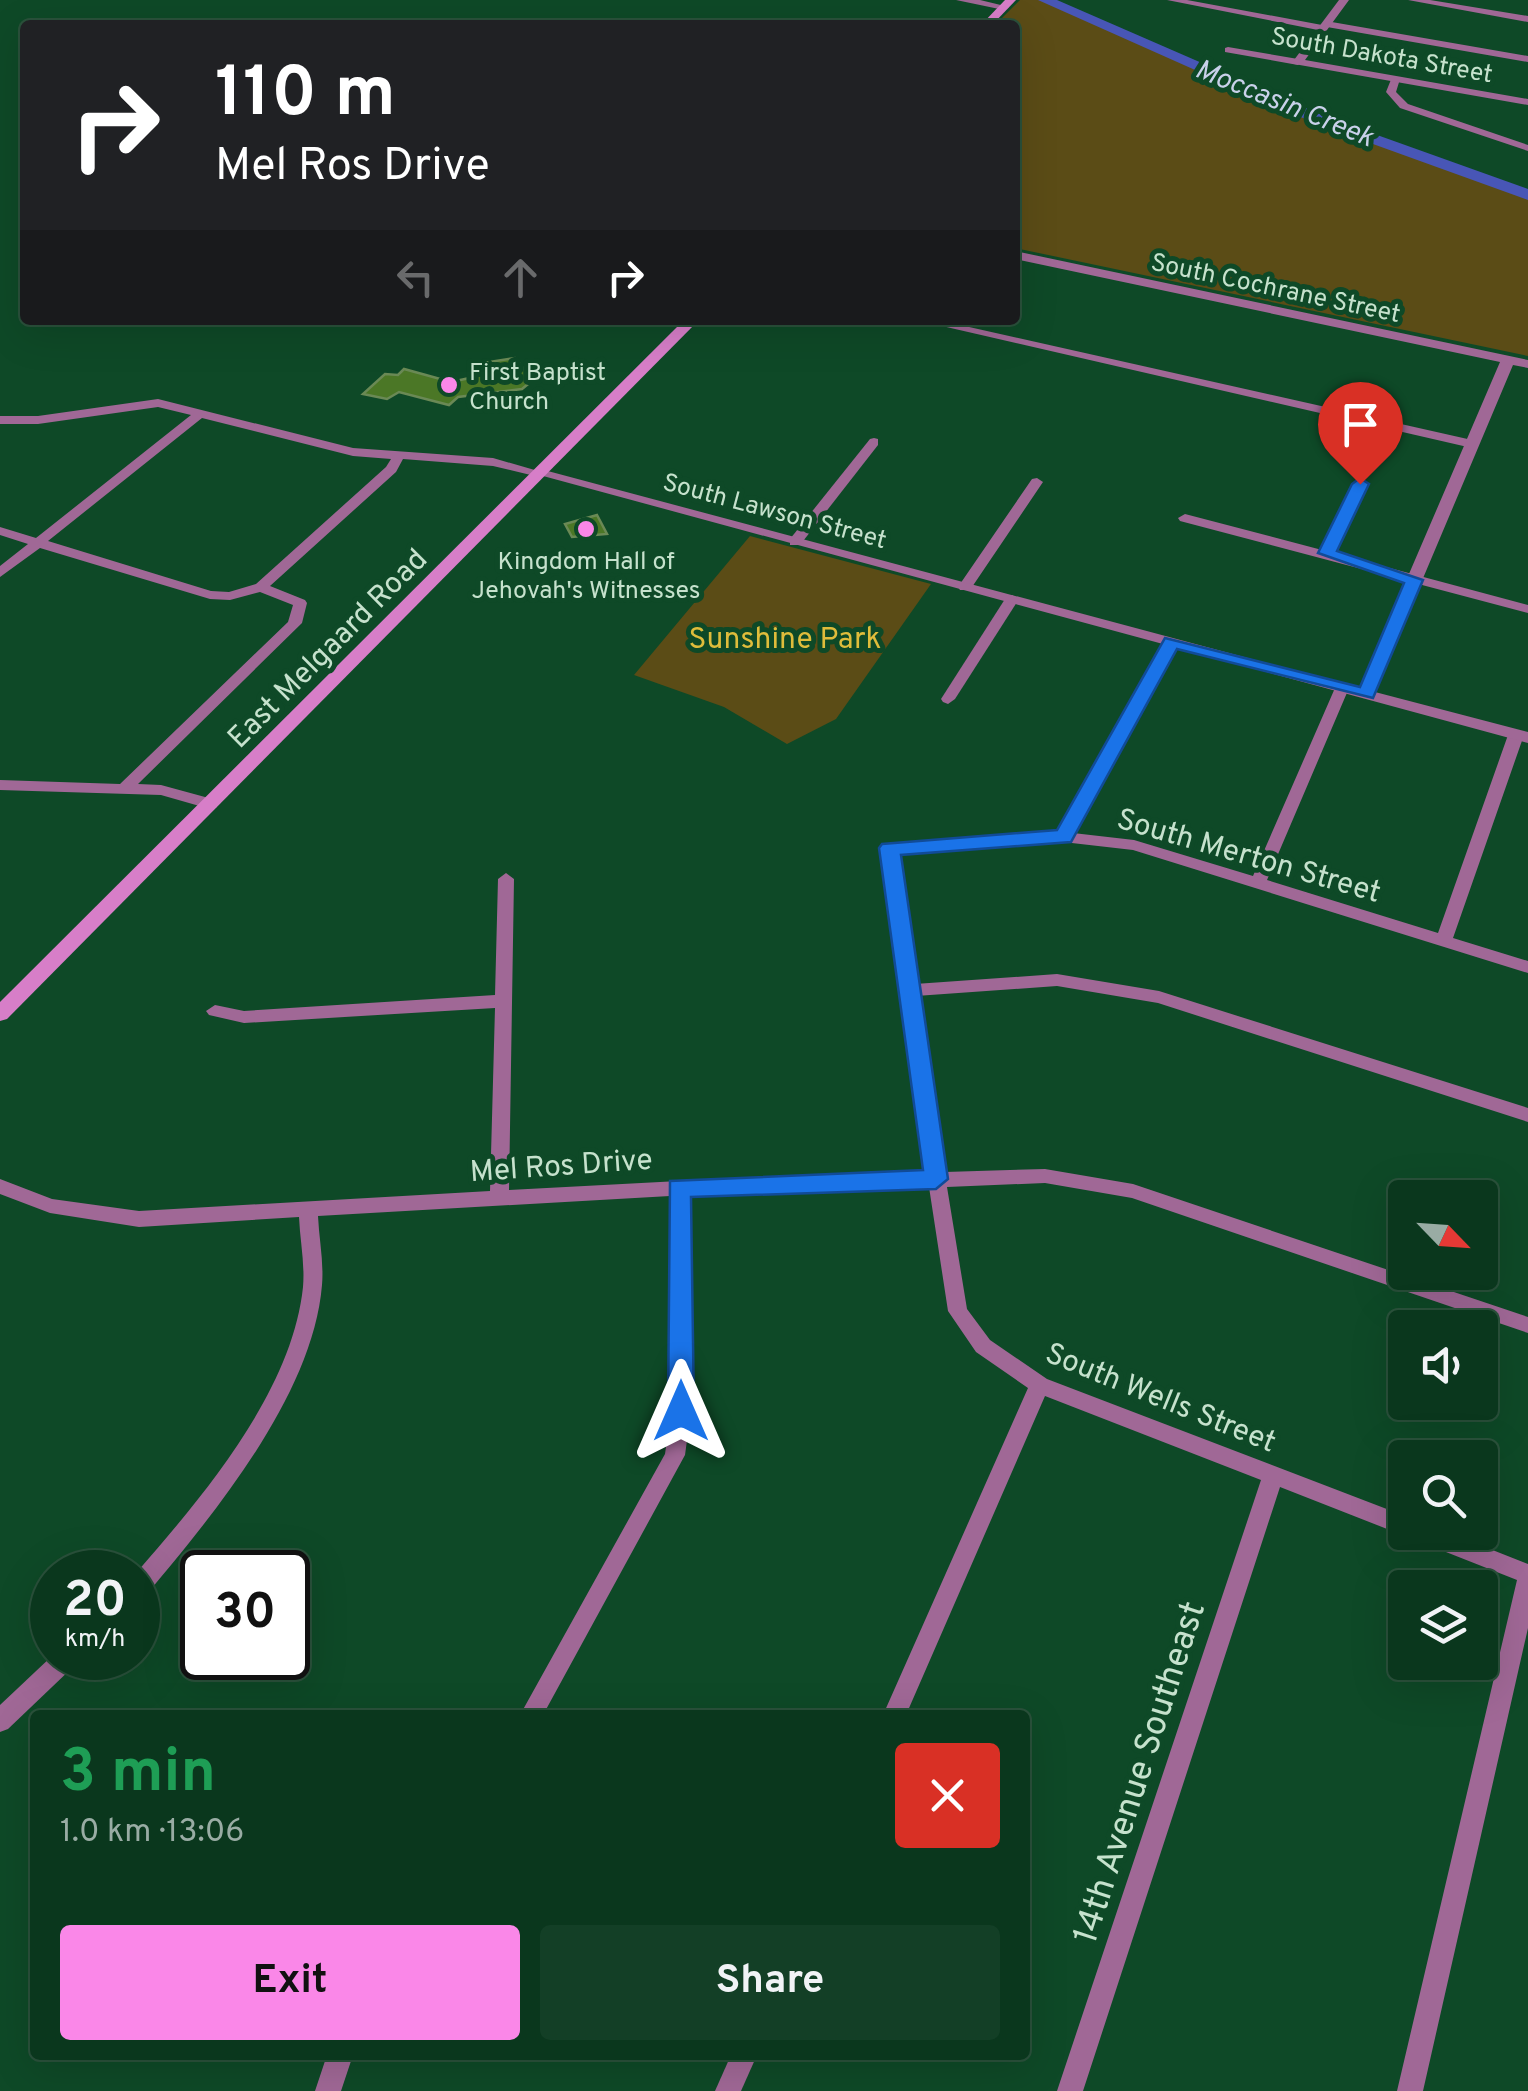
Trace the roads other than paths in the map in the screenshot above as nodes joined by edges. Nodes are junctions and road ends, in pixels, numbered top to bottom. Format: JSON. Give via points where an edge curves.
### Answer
{"nodes":[{"id":1,"x":961,"y":0,"type":"edge"},
{"id":2,"x":1172,"y":0,"type":"edge"},
{"id":3,"x":1344,"y":0,"type":"edge"},
{"id":4,"x":1413,"y":0,"type":"edge"},
{"id":5,"x":1008,"y":4,"type":"edge"},
{"id":6,"x":1528,"y":19,"type":"edge"},
{"id":7,"x":1325,"y":26,"type":"junction"},
{"id":8,"x":1228,"y":50,"type":"dead end"},
{"id":9,"x":1528,"y":59,"type":"edge"},
{"id":10,"x":1298,"y":62,"type":"junction"},
{"id":11,"x":1395,"y":78,"type":"junction"},
{"id":12,"x":1528,"y":102,"type":"edge"},
{"id":13,"x":1528,"y":148,"type":"edge"},
{"id":14,"x":1020,"y":256,"type":"edge"},
{"id":15,"x":687,"y":325,"type":"edge"},
{"id":16,"x":944,"y":325,"type":"edge"},
{"id":17,"x":1508,"y":360,"type":"junction"},
{"id":18,"x":1528,"y":364,"type":"edge"},
{"id":19,"x":202,"y":412,"type":"junction"},
{"id":20,"x":0,"y":420,"type":"edge"},
{"id":21,"x":874,"y":442,"type":"dead end"},
{"id":22,"x":1472,"y":444,"type":"junction"},
{"id":23,"x":398,"y":457,"type":"junction"},
{"id":24,"x":539,"y":473,"type":"junction"},
{"id":25,"x":1037,"y":482,"type":"dead end"},
{"id":26,"x":1360,"y":484,"type":"dead end"},
{"id":27,"x":1185,"y":518,"type":"dead end"},
{"id":28,"x":0,"y":531,"type":"edge"},
{"id":29,"x":38,"y":542,"type":"junction"},
{"id":30,"x":794,"y":542,"type":"junction"},
{"id":31,"x":1327,"y":553,"type":"junction"},
{"id":32,"x":0,"y":573,"type":"edge"},
{"id":33,"x":1414,"y":580,"type":"junction"},
{"id":34,"x":261,"y":587,"type":"junction"},
{"id":35,"x":965,"y":587,"type":"junction"},
{"id":36,"x":1012,"y":599,"type":"junction"},
{"id":37,"x":1528,"y":609,"type":"edge"},
{"id":38,"x":1171,"y":642,"type":"junction"},
{"id":39,"x":1342,"y":688,"type":"junction"},
{"id":40,"x":1366,"y":694,"type":"junction"},
{"id":41,"x":948,"y":700,"type":"dead end"},
{"id":42,"x":1522,"y":736,"type":"edge"},
{"id":43,"x":0,"y":785,"type":"edge"},
{"id":44,"x":124,"y":789,"type":"junction"},
{"id":45,"x":210,"y":804,"type":"junction"},
{"id":46,"x":1063,"y":837,"type":"junction"},
{"id":47,"x":890,"y":848,"type":"joint"},
{"id":48,"x":506,"y":879,"type":"dead end"},
{"id":49,"x":1258,"y":882,"type":"junction"},
{"id":50,"x":1444,"y":941,"type":"junction"},
{"id":51,"x":1528,"y":967,"type":"edge"},
{"id":52,"x":907,"y":990,"type":"junction"},
{"id":53,"x":503,"y":1001,"type":"junction"},
{"id":54,"x":215,"y":1011,"type":"dead end"},
{"id":55,"x":0,"y":1014,"type":"edge"},
{"id":56,"x":1528,"y":1115,"type":"edge"},
{"id":57,"x":936,"y":1179,"type":"junction"},
{"id":58,"x":0,"y":1186,"type":"edge"},
{"id":59,"x":679,"y":1188,"type":"junction"},
{"id":60,"x":499,"y":1200,"type":"junction"},
{"id":61,"x":308,"y":1212,"type":"junction"},
{"id":62,"x":1528,"y":1325,"type":"edge"},
{"id":63,"x":1040,"y":1385,"type":"junction"},
{"id":64,"x":1273,"y":1476,"type":"junction"},
{"id":65,"x":1388,"y":1520,"type":"edge"},
{"id":66,"x":1464,"y":1550,"type":"edge"},
{"id":67,"x":160,"y":1562,"type":"edge"},
{"id":68,"x":1528,"y":1577,"type":"edge"},
{"id":69,"x":43,"y":1680,"type":"edge"},
{"id":70,"x":534,"y":1710,"type":"edge"},
{"id":71,"x":896,"y":1710,"type":"edge"},
{"id":72,"x":0,"y":1721,"type":"edge"},
{"id":73,"x":338,"y":2060,"type":"edge"},
{"id":74,"x":742,"y":2060,"type":"edge"},
{"id":75,"x":328,"y":2091,"type":"edge"},
{"id":76,"x":728,"y":2091,"type":"edge"},
{"id":77,"x":1070,"y":2091,"type":"edge"},
{"id":78,"x":1410,"y":2091,"type":"edge"}],
"edges":[{"from":1,"to":5,"type":"street"},
{"from":2,"to":7,"type":"street"},
{"from":3,"to":7,"type":"street"},
{"from":4,"to":6,"type":"street"},
{"from":7,"to":9,"type":"street"},
{"from":7,"to":10,"type":"street"},
{"from":8,"to":10,"type":"street","name":"South Dakota Street"},
{"from":10,"to":11,"type":"street","name":"South Dakota Street"},
{"from":11,"to":12,"type":"street","name":"South Dakota Street"},
{"from":11,"to":13,"type":"street","via":[[1391,92],[1404,106]]},
{"from":14,"to":17,"type":"street","name":"South Cochrane Street"},
{"from":15,"to":24,"type":"main road","name":"East Melgaard Road"},
{"from":16,"to":22,"type":"street"},
{"from":17,"to":18,"type":"street","name":"South Cochrane Street"},
{"from":17,"to":22,"type":"street"},
{"from":19,"to":20,"type":"street","name":"South Lawson Street","via":[[146,402]]},
{"from":19,"to":23,"type":"street","name":"South Lawson Street","via":[[321,445]]},
{"from":19,"to":29,"type":"street"},
{"from":21,"to":30,"type":"street"},
{"from":22,"to":33,"type":"street"},
{"from":23,"to":24,"type":"street","name":"South Lawson Street","via":[[493,462]]},
{"from":23,"to":34,"type":"street"},
{"from":24,"to":30,"type":"street","name":"South Lawson Street"},
{"from":24,"to":45,"type":"main road","name":"East Melgaard Road"},
{"from":25,"to":35,"type":"street"},
{"from":26,"to":31,"type":"street"},
{"from":27,"to":31,"type":"street"},
{"from":28,"to":29,"type":"street"},
{"from":29,"to":32,"type":"street"},
{"from":29,"to":34,"type":"street","via":[[210,595]]},
{"from":30,"to":35,"type":"street","name":"South Lawson Street"},
{"from":31,"to":33,"type":"street"},
{"from":33,"to":37,"type":"street"},
{"from":33,"to":40,"type":"street"},
{"from":34,"to":44,"type":"street","via":[[300,603],[295,623]]},
{"from":35,"to":36,"type":"street","name":"South Lawson Street"},
{"from":36,"to":38,"type":"street","name":"South Lawson Street"},
{"from":36,"to":41,"type":"street"},
{"from":38,"to":39,"type":"street","name":"South Lawson Street"},
{"from":38,"to":46,"type":"street"},
{"from":39,"to":40,"type":"street","name":"South Lawson Street"},
{"from":39,"to":49,"type":"street"},
{"from":40,"to":42,"type":"street","name":"South Lawson Street"},
{"from":42,"to":50,"type":"street"},
{"from":43,"to":44,"type":"street"},
{"from":44,"to":45,"type":"street","via":[[161,790]]},
{"from":45,"to":55,"type":"main road","name":"East Melgaard Road"},
{"from":46,"to":47,"type":"street","name":"South Merton Street"},
{"from":46,"to":49,"type":"street","name":"South Merton Street","via":[[1134,845]]},
{"from":47,"to":52,"type":"street","name":"South Wells Street"},
{"from":48,"to":53,"type":"street"},
{"from":49,"to":50,"type":"street","name":"South Merton Street"},
{"from":50,"to":51,"type":"street","name":"South Merton Street"},
{"from":52,"to":56,"type":"street","via":[[1058,980],[1159,997]]},
{"from":52,"to":57,"type":"street","name":"South Wells Street"},
{"from":53,"to":54,"type":"street","via":[[244,1017]]},
{"from":53,"to":60,"type":"street"},
{"from":57,"to":59,"type":"street","name":"Mel Ros Drive"},
{"from":57,"to":62,"type":"street","name":"Mel Ros Drive","via":[[1045,1176],[1134,1191]]},
{"from":57,"to":63,"type":"street","name":"South Wells Street","via":[[958,1311],[982,1346]]},
{"from":58,"to":61,"type":"street","name":"Mel Ros Drive","via":[[50,1206],[123,1218]]},
{"from":59,"to":60,"type":"street","name":"Mel Ros Drive"},
{"from":59,"to":70,"type":"street","via":[[681,1411],[675,1454]]},
{"from":60,"to":61,"type":"street","name":"Mel Ros Drive"},
{"from":61,"to":67,"type":"street","via":[[312,1292],[292,1366],[260,1428]]},
{"from":63,"to":64,"type":"street","name":"South Wells Street"},
{"from":63,"to":71,"type":"street"},
{"from":64,"to":65,"type":"street","name":"South Wells Street"},
{"from":64,"to":77,"type":"street","name":"14th Avenue Southeast"},
{"from":66,"to":68,"type":"street"},
{"from":68,"to":78,"type":"street"},
{"from":69,"to":72,"type":"street"},
{"from":73,"to":75,"type":"street"},
{"from":74,"to":76,"type":"street"}]}
